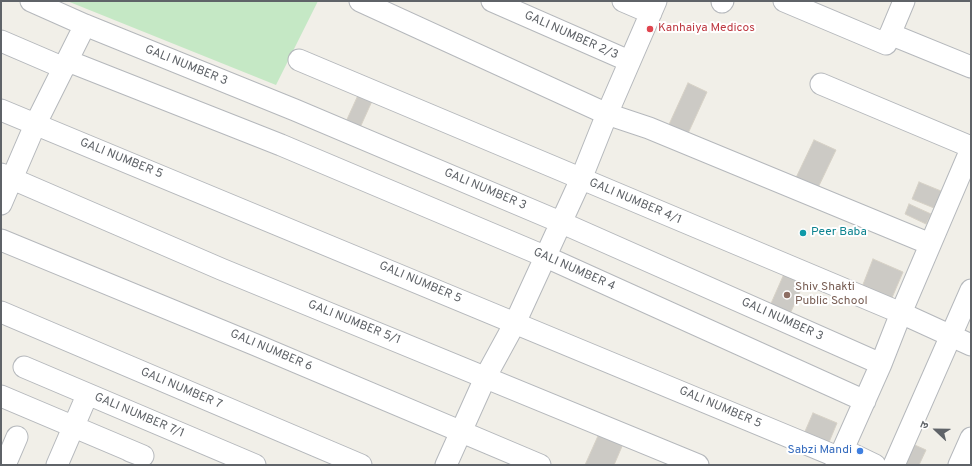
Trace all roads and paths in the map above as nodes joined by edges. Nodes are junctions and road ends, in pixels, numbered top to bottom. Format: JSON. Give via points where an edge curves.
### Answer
{"nodes":[{"id":1,"x":31,"y":1,"type":"edge"},
{"id":2,"x":360,"y":1,"type":"edge"},
{"id":3,"x":492,"y":1,"type":"edge"},
{"id":4,"x":623,"y":1,"type":"edge"},
{"id":5,"x":784,"y":1,"type":"edge"},
{"id":6,"x":903,"y":1,"type":"edge"},
{"id":7,"x":654,"y":7,"type":"edge"},
{"id":8,"x":85,"y":25,"type":"junction"},
{"id":9,"x":890,"y":34,"type":"junction"},
{"id":10,"x":1,"y":41,"type":"edge"},
{"id":11,"x":299,"y":60,"type":"dead end"},
{"id":12,"x":629,"y":62,"type":"junction"},
{"id":13,"x":66,"y":64,"type":"junction"},
{"id":14,"x":971,"y":67,"type":"edge"},
{"id":15,"x":821,"y":84,"type":"dead end"},
{"id":16,"x":1,"y":110,"type":"edge"},
{"id":17,"x":607,"y":114,"type":"junction"},
{"id":18,"x":35,"y":125,"type":"junction"},
{"id":19,"x":971,"y":148,"type":"edge"},
{"id":20,"x":7,"y":176,"type":"edge"},
{"id":21,"x":581,"y":179,"type":"junction"},
{"id":22,"x":964,"y":184,"type":"edge"},
{"id":23,"x":1,"y":204,"type":"edge"},
{"id":24,"x":560,"y":222,"type":"junction"},
{"id":25,"x":1,"y":240,"type":"edge"},
{"id":26,"x":930,"y":244,"type":"junction"},
{"id":27,"x":544,"y":256,"type":"junction"},
{"id":28,"x":971,"y":290,"type":"edge"},
{"id":29,"x":1,"y":312,"type":"edge"},
{"id":30,"x":901,"y":313,"type":"junction"},
{"id":31,"x":515,"y":323,"type":"junction"},
{"id":32,"x":951,"y":336,"type":"junction"},
{"id":33,"x":971,"y":345,"type":"edge"},
{"id":34,"x":881,"y":364,"type":"junction"},
{"id":35,"x":24,"y":367,"type":"dead end"},
{"id":36,"x":486,"y":376,"type":"junction"},
{"id":37,"x":1,"y":396,"type":"edge"},
{"id":38,"x":85,"y":400,"type":"dead end"},
{"id":39,"x":865,"y":401,"type":"junction"},
{"id":40,"x":73,"y":427,"type":"junction"},
{"id":41,"x":460,"y":431,"type":"junction"},
{"id":42,"x":17,"y":437,"type":"dead end"},
{"id":43,"x":971,"y":438,"type":"edge"},
{"id":44,"x":130,"y":451,"type":"dead end"},
{"id":45,"x":840,"y":458,"type":"edge"},
{"id":46,"x":5,"y":465,"type":"edge"},
{"id":47,"x":57,"y":465,"type":"edge"},
{"id":48,"x":255,"y":465,"type":"edge"},
{"id":49,"x":361,"y":465,"type":"edge"},
{"id":50,"x":446,"y":465,"type":"edge"},
{"id":51,"x":540,"y":465,"type":"edge"},
{"id":52,"x":698,"y":465,"type":"edge"},
{"id":53,"x":874,"y":465,"type":"edge"},
{"id":54,"x":894,"y":465,"type":"edge"},
{"id":55,"x":959,"y":465,"type":"edge"}],
"edges":[{"from":1,"to":8,"type":"street","name":"GALI NUMBER 3"},
{"from":2,"to":17,"type":"street"},
{"from":3,"to":12,"type":"street","name":"GALI NUMBER 2/3"},
{"from":4,"to":7,"type":"street"},
{"from":5,"to":9,"type":"street","via":[[886,44]]},
{"from":6,"to":9,"type":"street"},
{"from":7,"to":12,"type":"street"},
{"from":8,"to":13,"type":"street"},
{"from":8,"to":24,"type":"street","name":"GALI NUMBER 3"},
{"from":9,"to":14,"type":"street"},
{"from":10,"to":13,"type":"street","name":"GALI NUMBER 4"},
{"from":11,"to":21,"type":"street","name":"GALI NUMBER 4/1"},
{"from":12,"to":17,"type":"street"},
{"from":13,"to":18,"type":"street"},
{"from":13,"to":27,"type":"street","name":"GALI NUMBER 4","via":[[281,145]]},
{"from":15,"to":19,"type":"street"},
{"from":16,"to":18,"type":"street","name":"GALI NUMBER 5"},
{"from":17,"to":21,"type":"street"},
{"from":17,"to":26,"type":"street","via":[[649,128]]},
{"from":18,"to":20,"type":"street"},
{"from":18,"to":31,"type":"street","name":"GALI NUMBER 5","via":[[237,206]]},
{"from":19,"to":22,"type":"street"},
{"from":20,"to":23,"type":"street"},
{"from":20,"to":36,"type":"street","name":"GALI NUMBER 5/1","via":[[222,269]]},
{"from":21,"to":24,"type":"street"},
{"from":21,"to":30,"type":"street","name":"GALI NUMBER 4/1"},
{"from":22,"to":26,"type":"street"},
{"from":24,"to":27,"type":"street"},
{"from":24,"to":34,"type":"street","name":"GALI NUMBER 3"},
{"from":25,"to":41,"type":"street","name":"GALI NUMBER 6"},
{"from":26,"to":30,"type":"street"},
{"from":27,"to":31,"type":"street"},
{"from":27,"to":39,"type":"street","name":"GALI NUMBER 4"},
{"from":28,"to":32,"type":"street"},
{"from":29,"to":49,"type":"street","name":"GALI NUMBER 7"},
{"from":30,"to":32,"type":"street","name":"GALI NUMBER 4/1"},
{"from":30,"to":34,"type":"street"},
{"from":31,"to":36,"type":"street"},
{"from":31,"to":45,"type":"street","name":"GALI NUMBER 5"},
{"from":32,"to":33,"type":"street","name":"GALI NUMBER 4/1"},
{"from":32,"to":54,"type":"street"},
{"from":34,"to":39,"type":"street"},
{"from":35,"to":48,"type":"street","name":"GALI NUMBER 7/1"},
{"from":36,"to":41,"type":"street"},
{"from":36,"to":52,"type":"street","name":"GALI NUMBER 5/1"},
{"from":37,"to":40,"type":"street"},
{"from":38,"to":40,"type":"street"},
{"from":39,"to":45,"type":"street"},
{"from":40,"to":44,"type":"street","via":[[143,456]]},
{"from":40,"to":47,"type":"street"},
{"from":41,"to":50,"type":"street"},
{"from":41,"to":51,"type":"street","name":"GALI NUMBER 6"},
{"from":42,"to":46,"type":"street"},
{"from":43,"to":55,"type":"street"},
{"from":45,"to":53,"type":"street","name":"GALI NUMBER 5"}]}
